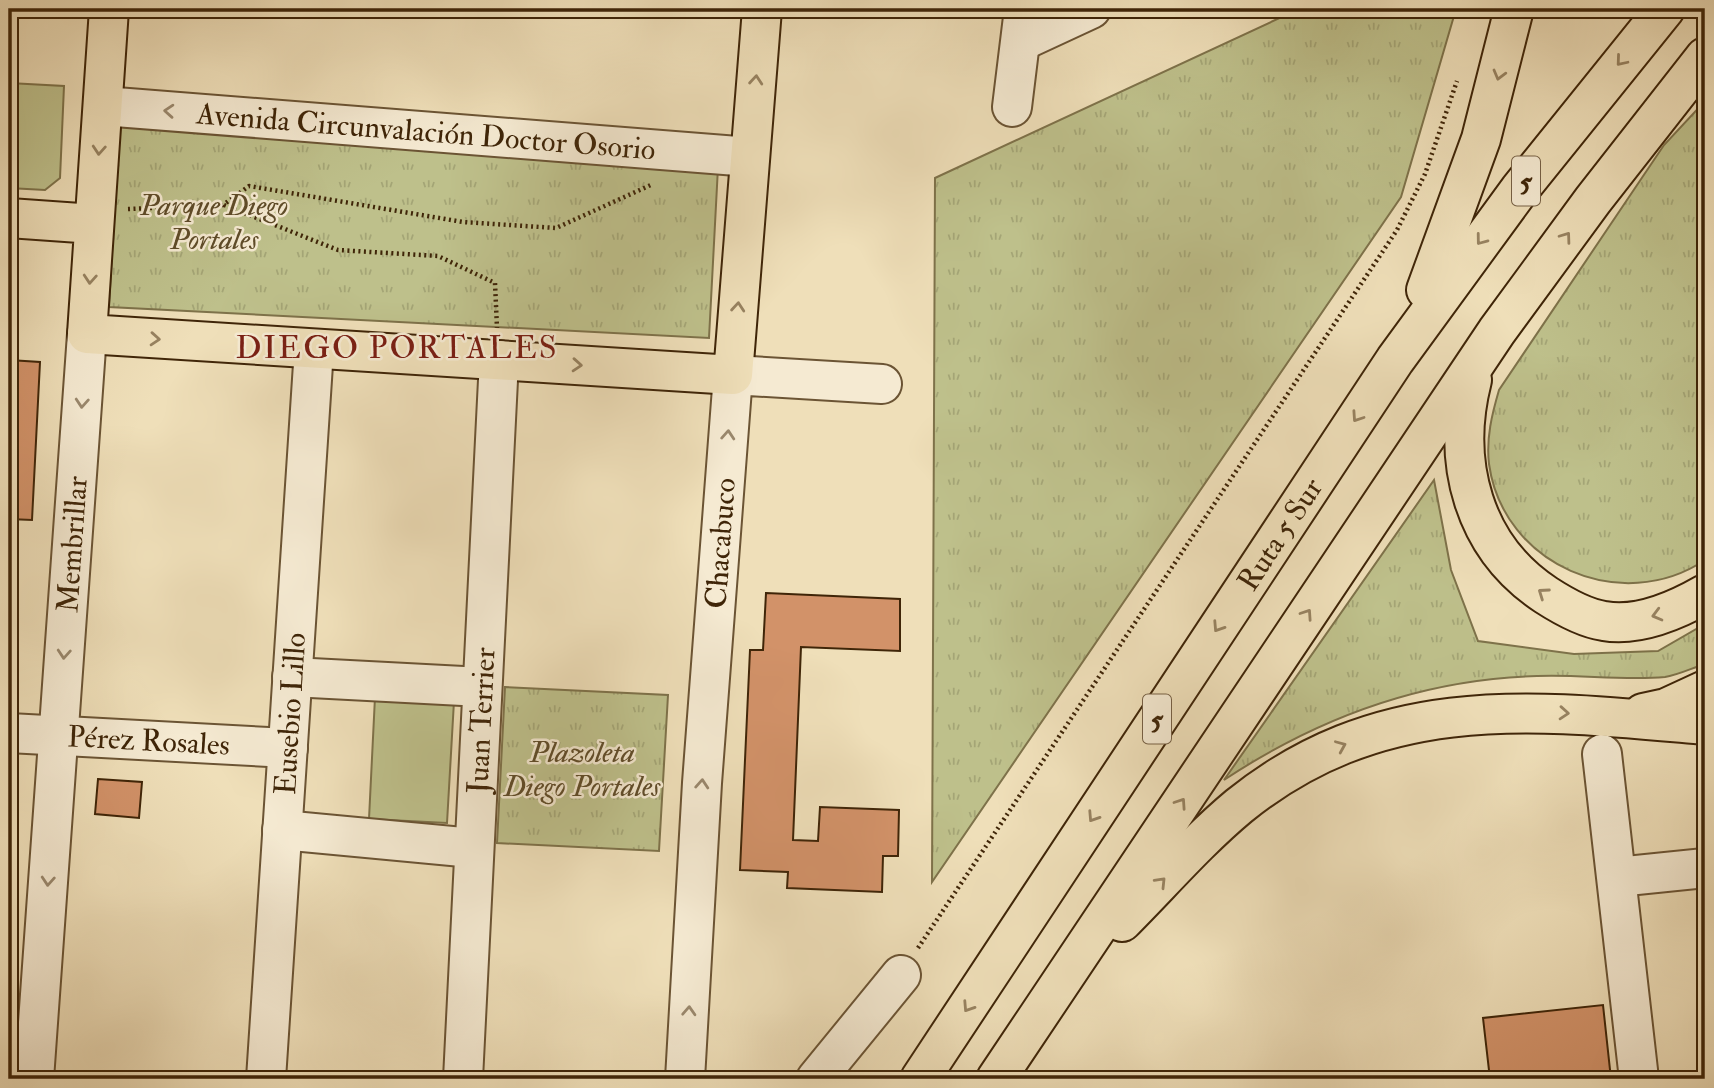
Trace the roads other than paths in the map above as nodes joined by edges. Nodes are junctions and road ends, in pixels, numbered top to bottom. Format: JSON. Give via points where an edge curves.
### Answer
{"nodes":[{"id":1,"x":109,"y":9,"type":"edge"},
{"id":2,"x":762,"y":9,"type":"edge"},
{"id":3,"x":1091,"y":9,"type":"edge"},
{"id":4,"x":1514,"y":9,"type":"edge"},
{"id":5,"x":1665,"y":9,"type":"edge"},
{"id":6,"x":1023,"y":25,"type":"edge"},
{"id":7,"x":1698,"y":65,"type":"edge"},
{"id":8,"x":103,"y":106,"type":"junction"},
{"id":9,"x":1012,"y":107,"type":"dead end"},
{"id":10,"x":750,"y":157,"type":"junction"},
{"id":11,"x":95,"y":217,"type":"junction"},
{"id":12,"x":9,"y":218,"type":"edge"},
{"id":13,"x":1497,"y":331,"type":"junction"},
{"id":14,"x":87,"y":334,"type":"junction"},
{"id":15,"x":314,"y":349,"type":"junction"},
{"id":16,"x":499,"y":360,"type":"junction"},
{"id":17,"x":1395,"y":360,"type":"junction"},
{"id":18,"x":733,"y":375,"type":"junction"},
{"id":19,"x":882,"y":384,"type":"dead end"},
{"id":20,"x":1705,"y":594,"type":"edge"},
{"id":21,"x":292,"y":677,"type":"junction"},
{"id":22,"x":482,"y":687,"type":"junction"},
{"id":23,"x":1705,"y":690,"type":"edge"},
{"id":24,"x":1624,"y":718,"type":"junction"},
{"id":25,"x":1705,"y":725,"type":"edge"},
{"id":26,"x":9,"y":733,"type":"edge"},
{"id":27,"x":58,"y":737,"type":"junction"},
{"id":28,"x":288,"y":748,"type":"junction"},
{"id":29,"x":1602,"y":754,"type":"dead end"},
{"id":30,"x":282,"y":830,"type":"junction"},
{"id":31,"x":473,"y":848,"type":"junction"},
{"id":32,"x":1705,"y":868,"type":"edge"},
{"id":33,"x":1617,"y":877,"type":"junction"},
{"id":34,"x":901,"y":975,"type":"road end"},
{"id":35,"x":1061,"y":982,"type":"junction"},
{"id":36,"x":34,"y":1079,"type":"edge"},
{"id":37,"x":266,"y":1079,"type":"edge"},
{"id":38,"x":463,"y":1079,"type":"edge"},
{"id":39,"x":685,"y":1079,"type":"edge"},
{"id":40,"x":816,"y":1079,"type":"edge"},
{"id":41,"x":920,"y":1079,"type":"edge"},
{"id":42,"x":996,"y":1079,"type":"edge"},
{"id":43,"x":1639,"y":1079,"type":"edge"}],
"edges":[{"from":1,"to":8,"type":"main road","name":"Membrillar"},
{"from":10,"to":2,"type":"main road","name":"Chacabuco","one_way":true},
{"from":3,"to":6,"type":"street"},
{"from":4,"to":17,"type":"main road","one_way":true,"via":[[1488,116],[1463,193],[1438,265]]},
{"from":5,"to":17,"type":"main road","name":"Ruta 5 Sur","number":"5","one_way":true,"via":[[1528,178]]},
{"from":6,"to":9,"type":"street"},
{"from":13,"to":7,"type":"main road","number":"5","one_way":true},
{"from":10,"to":8,"type":"street","name":"Avenida Circunvalación Doctor Osorio","one_way":true},
{"from":8,"to":11,"type":"main road","name":"Membrillar","one_way":true},
{"from":18,"to":10,"type":"main road","name":"Chacabuco","one_way":true},
{"from":11,"to":12,"type":"main road"},
{"from":11,"to":14,"type":"main road","name":"Membrillar","one_way":true},
{"from":20,"to":13,"type":"main road","one_way":true,"via":[[1659,615],[1605,622],[1536,589],[1501,553],[1475,508],[1462,430],[1472,379]]},
{"from":35,"to":13,"type":"main road","number":"5","one_way":true},
{"from":14,"to":15,"type":"main road","one_way":true},
{"from":14,"to":27,"type":"street","name":"Membrillar","one_way":true},
{"from":15,"to":16,"type":"main road"},
{"from":15,"to":21,"type":"street","name":"Eusebio Lillo"},
{"from":16,"to":18,"type":"main road","one_way":true},
{"from":16,"to":22,"type":"street","name":"Juan Terrier"},
{"from":17,"to":41,"type":"main road","name":"Ruta 5 Sur","number":"5","one_way":true},
{"from":18,"to":19,"type":"street"},
{"from":39,"to":18,"type":"street","name":"Chacabuco","one_way":true},
{"from":21,"to":22,"type":"street"},
{"from":21,"to":28,"type":"street","name":"Eusebio Lillo"},
{"from":22,"to":31,"type":"street","name":"Juan Terrier"},
{"from":23,"to":24,"type":"main road","via":[[1666,708]]},
{"from":24,"to":25,"type":"main road"},
{"from":35,"to":24,"type":"main road","one_way":true,"via":[[1221,821],[1266,787],[1326,752],[1382,730],[1445,716],[1541,712]]},
{"from":26,"to":27,"type":"street","name":"Pérez Rosales"},
{"from":27,"to":28,"type":"street","name":"Pérez Rosales"},
{"from":27,"to":36,"type":"street","name":"Membrillar","one_way":true},
{"from":28,"to":30,"type":"street","name":"Eusebio Lillo"},
{"from":29,"to":33,"type":"street"},
{"from":30,"to":31,"type":"street"},
{"from":30,"to":37,"type":"street","name":"Eusebio Lillo"},
{"from":31,"to":38,"type":"street","name":"Juan Terrier"},
{"from":32,"to":33,"type":"street"},
{"from":33,"to":43,"type":"street"},
{"from":34,"to":40,"type":"street"},
{"from":35,"to":42,"type":"main road","number":"5"}]}
